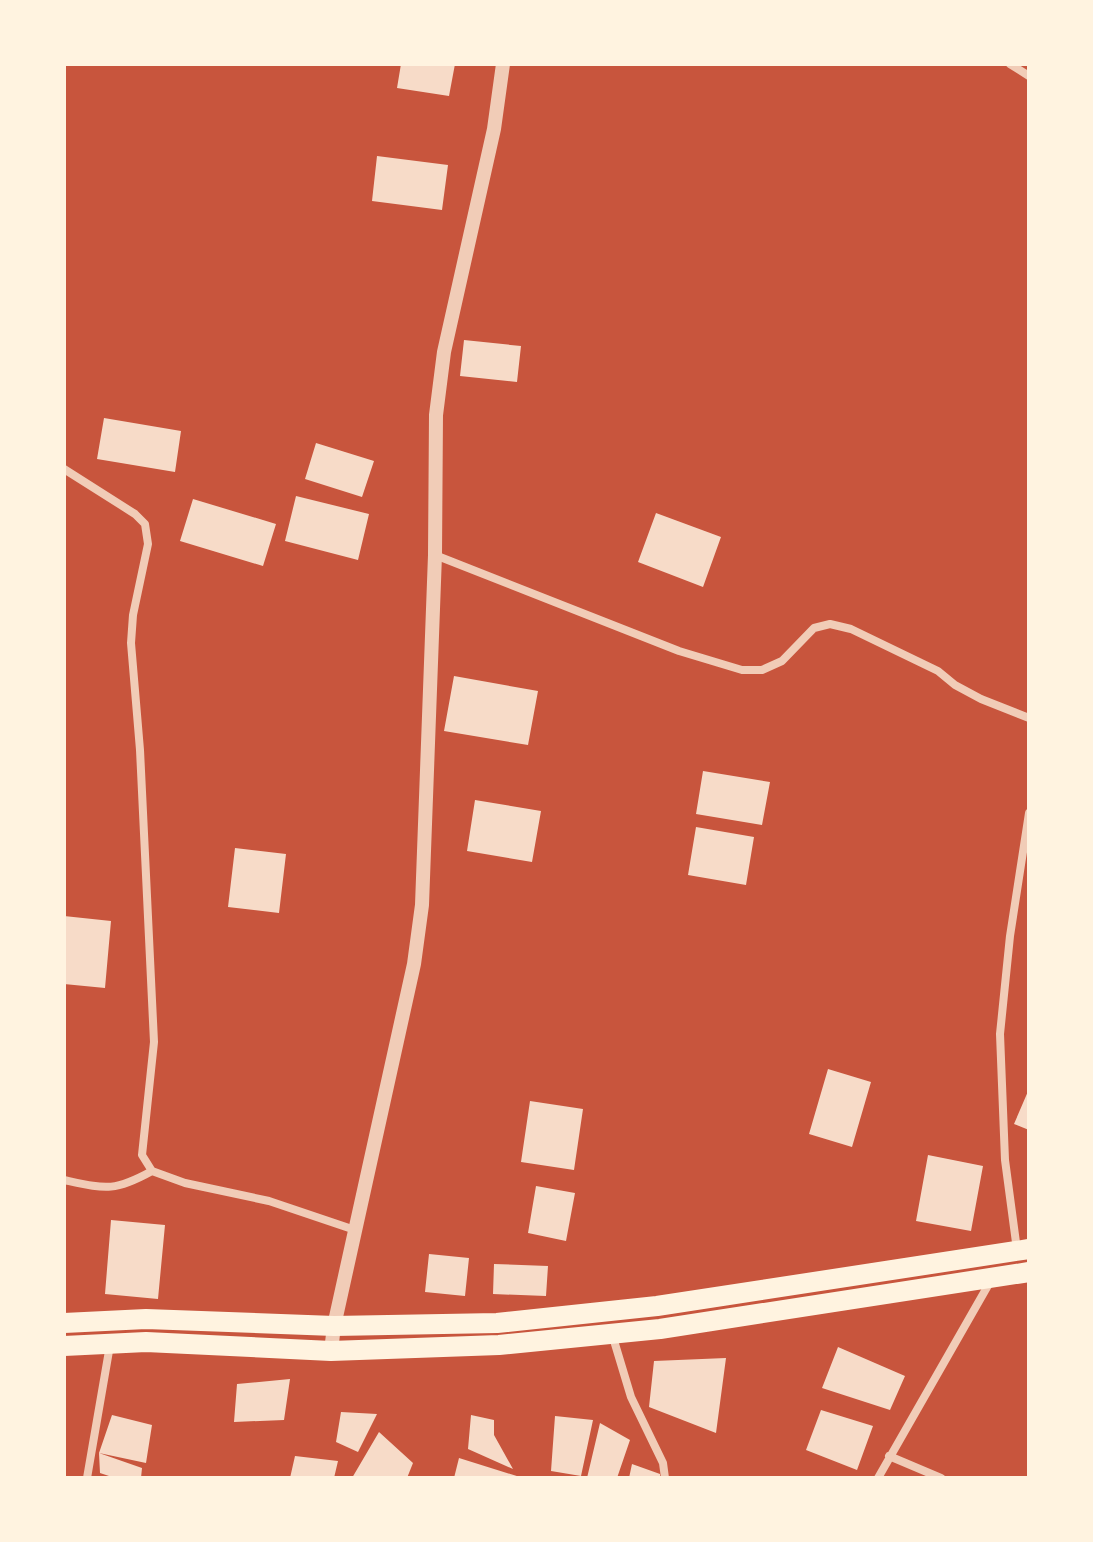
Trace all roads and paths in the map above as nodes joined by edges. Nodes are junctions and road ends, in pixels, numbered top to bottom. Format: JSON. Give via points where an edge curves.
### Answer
{"nodes":[{"id":1,"x":503,"y":64,"type":"edge"},
{"id":2,"x":1010,"y":64,"type":"edge"},
{"id":3,"x":1029,"y":76,"type":"edge"},
{"id":4,"x":64,"y":469,"type":"edge"},
{"id":5,"x":435,"y":555,"type":"junction"},
{"id":6,"x":1029,"y":718,"type":"edge"},
{"id":7,"x":1029,"y":813,"type":"edge"},
{"id":8,"x":152,"y":1171,"type":"junction"},
{"id":9,"x":64,"y":1180,"type":"edge"},
{"id":10,"x":355,"y":1230,"type":"junction"},
{"id":11,"x":1023,"y":1250,"type":"edge"},
{"id":12,"x":1029,"y":1272,"type":"edge"},
{"id":13,"x":993,"y":1278,"type":"junction"},
{"id":14,"x":64,"y":1323,"type":"edge"},
{"id":15,"x":334,"y":1326,"type":"junction"},
{"id":16,"x":612,"y":1334,"type":"junction"},
{"id":17,"x":110,"y":1343,"type":"junction"},
{"id":18,"x":64,"y":1346,"type":"edge"},
{"id":19,"x":331,"y":1351,"type":"junction"},
{"id":20,"x":889,"y":1456,"type":"junction"},
{"id":21,"x":87,"y":1478,"type":"edge"},
{"id":22,"x":665,"y":1478,"type":"edge"},
{"id":23,"x":878,"y":1478,"type":"edge"},
{"id":24,"x":941,"y":1478,"type":"edge"}],
"edges":[{"from":1,"to":5,"type":"street","via":[[494,129],[444,352],[436,415]]},
{"from":2,"to":3,"type":"street"},
{"from":4,"to":8,"type":"street","via":[[135,514],[145,524],[148,544],[131,643],[154,1042],[142,1155]]},
{"from":5,"to":6,"type":"street","via":[[742,670],[762,670],[782,661],[814,628],[830,624],[851,629],[938,671],[981,699]]},
{"from":5,"to":10,"type":"street","via":[[422,905],[414,964]]},
{"from":7,"to":11,"type":"street","via":[[1000,1034],[1005,1160]]},
{"from":8,"to":9,"type":"street","via":[[107,1189]]},
{"from":8,"to":10,"type":"street"},
{"from":10,"to":15,"type":"street"},
{"from":11,"to":15,"type":"main road","via":[[643,1308],[497,1323]]},
{"from":12,"to":13,"type":"main road"},
{"from":13,"to":16,"type":"main road"},
{"from":13,"to":20,"type":"street"},
{"from":14,"to":15,"type":"main road","via":[[146,1319]]},
{"from":15,"to":19,"type":"street"},
{"from":16,"to":19,"type":"main road","via":[[499,1345]]},
{"from":16,"to":22,"type":"street"},
{"from":17,"to":18,"type":"main road"},
{"from":17,"to":19,"type":"main road"},
{"from":17,"to":21,"type":"street"},
{"from":20,"to":23,"type":"street"},
{"from":20,"to":24,"type":"street"}]}
